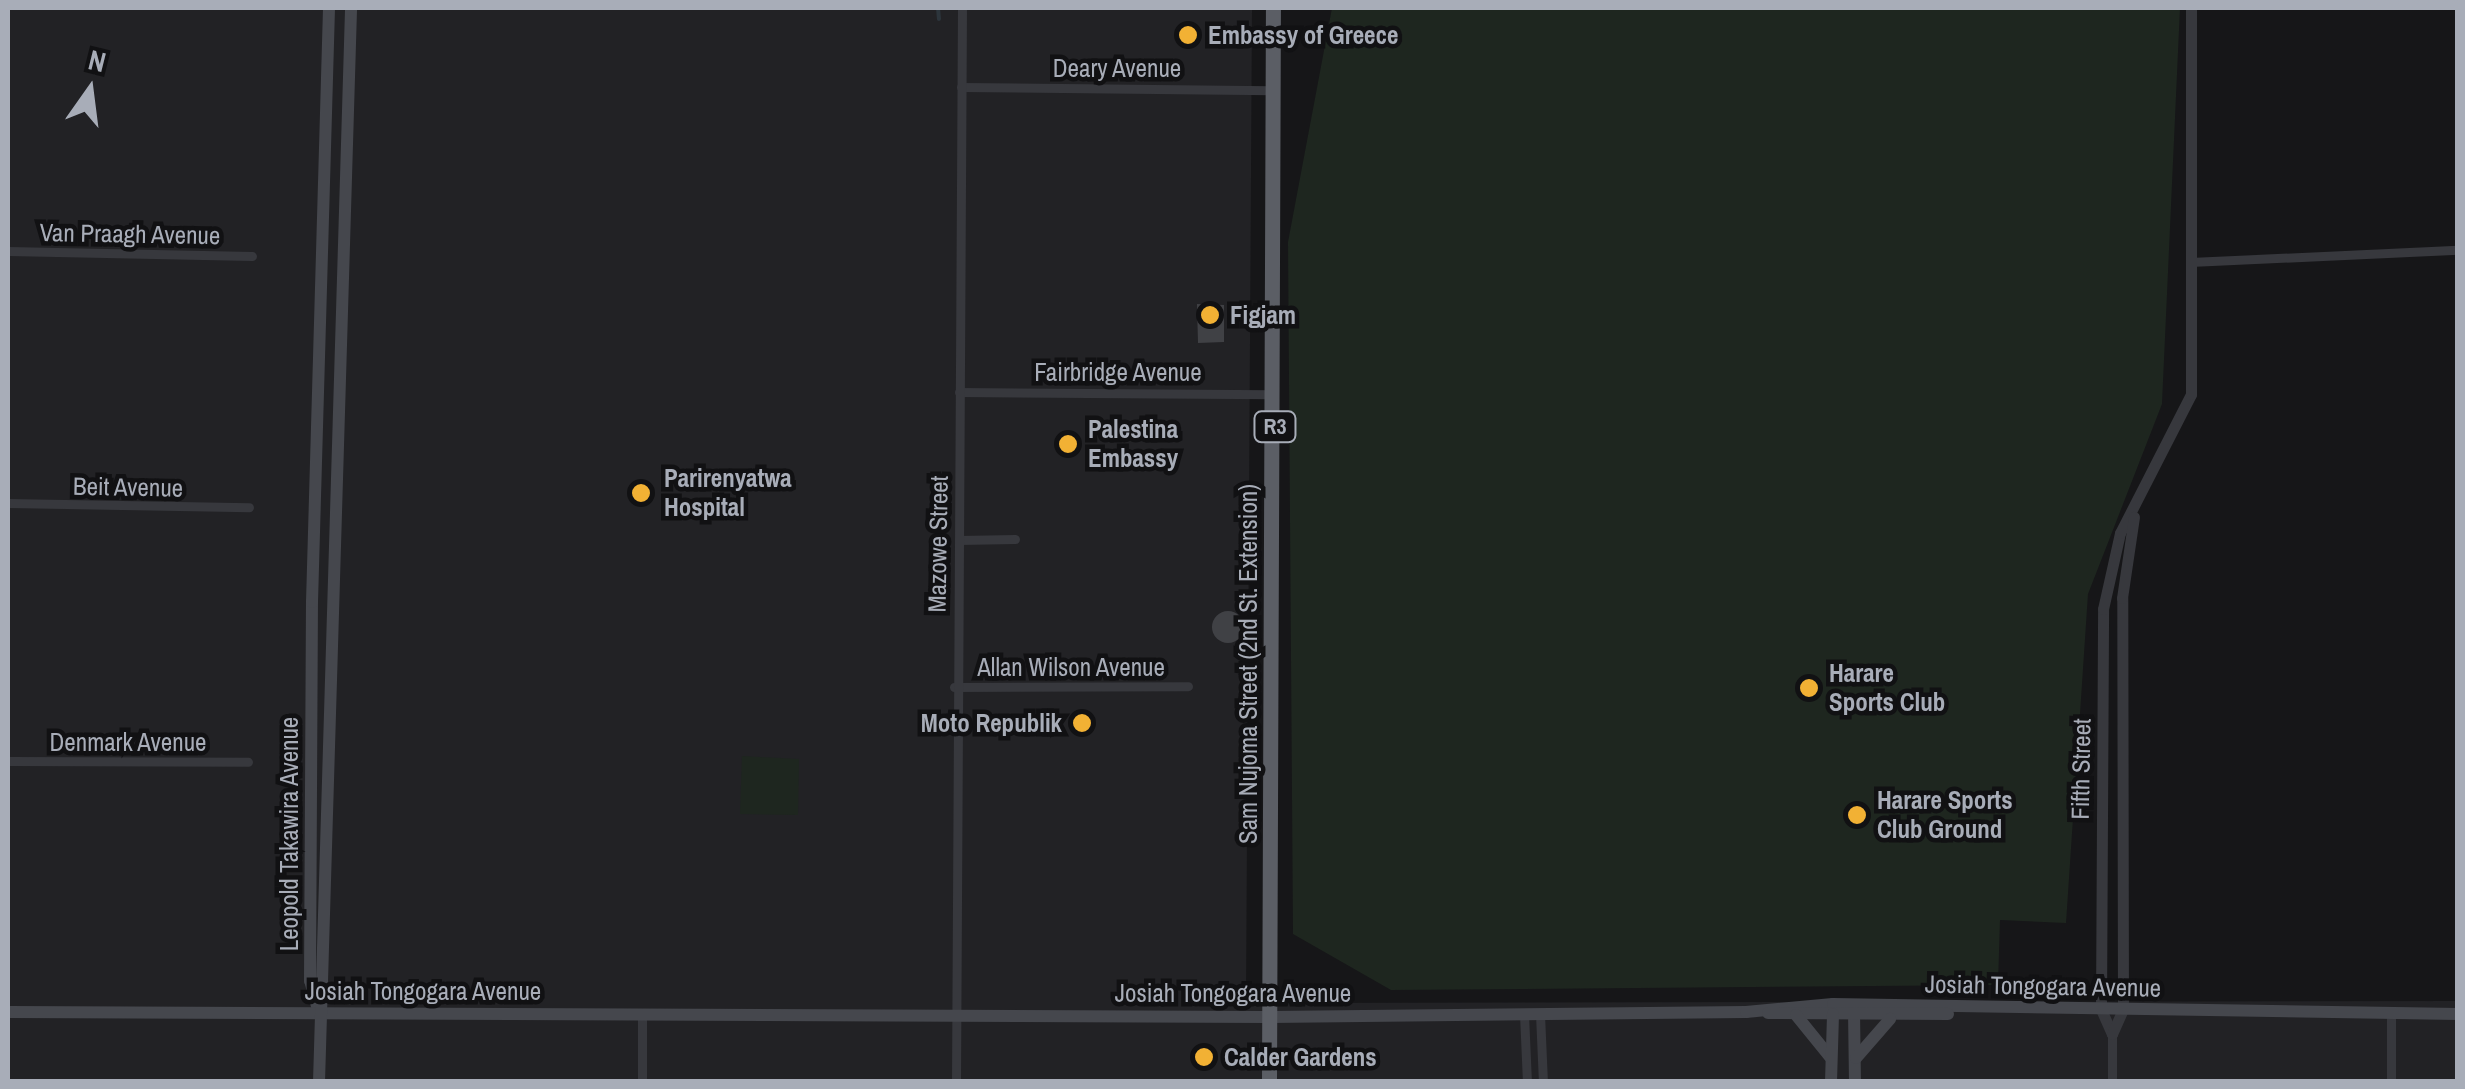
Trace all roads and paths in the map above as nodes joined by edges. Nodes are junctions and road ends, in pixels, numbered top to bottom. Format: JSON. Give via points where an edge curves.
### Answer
{"nodes":[{"id":1,"x":329,"y":8,"type":"edge"},
{"id":2,"x":350,"y":8,"type":"edge"},
{"id":3,"x":962,"y":8,"type":"edge"},
{"id":4,"x":1274,"y":8,"type":"edge"},
{"id":5,"x":2191,"y":8,"type":"edge"},
{"id":6,"x":961,"y":88,"type":"junction"},
{"id":7,"x":1274,"y":90,"type":"junction"},
{"id":8,"x":2458,"y":250,"type":"edge"},
{"id":9,"x":8,"y":251,"type":"edge"},
{"id":10,"x":252,"y":256,"type":"dead end"},
{"id":11,"x":2190,"y":262,"type":"junction"},
{"id":12,"x":960,"y":392,"type":"junction"},
{"id":13,"x":1276,"y":394,"type":"junction"},
{"id":14,"x":8,"y":503,"type":"edge"},
{"id":15,"x":249,"y":506,"type":"dead end"},
{"id":16,"x":2135,"y":508,"type":"junction"},
{"id":17,"x":1014,"y":539,"type":"dead end"},
{"id":18,"x":959,"y":540,"type":"junction"},
{"id":19,"x":1188,"y":686,"type":"dead end"},
{"id":20,"x":954,"y":688,"type":"junction"},
{"id":21,"x":8,"y":762,"type":"edge"},
{"id":22,"x":248,"y":762,"type":"dead end"},
{"id":23,"x":1833,"y":1004,"type":"junction"},
{"id":24,"x":1854,"y":1004,"type":"junction"},
{"id":25,"x":2102,"y":1010,"type":"junction"},
{"id":26,"x":2123,"y":1010,"type":"junction"},
{"id":27,"x":1974,"y":1011,"type":"junction"},
{"id":28,"x":8,"y":1012,"type":"edge"},
{"id":29,"x":1746,"y":1012,"type":"junction"},
{"id":30,"x":319,"y":1013,"type":"junction"},
{"id":31,"x":955,"y":1014,"type":"junction"},
{"id":32,"x":1524,"y":1014,"type":"junction"},
{"id":33,"x":1540,"y":1014,"type":"junction"},
{"id":34,"x":2458,"y":1014,"type":"edge"},
{"id":35,"x":642,"y":1015,"type":"junction"},
{"id":36,"x":1796,"y":1016,"type":"junction"},
{"id":37,"x":2391,"y":1016,"type":"junction"},
{"id":38,"x":1269,"y":1017,"type":"junction"},
{"id":39,"x":1832,"y":1019,"type":"junction"},
{"id":40,"x":1854,"y":1019,"type":"junction"},
{"id":41,"x":1890,"y":1019,"type":"junction"},
{"id":42,"x":2112,"y":1034,"type":"junction"},
{"id":43,"x":1831,"y":1058,"type":"junction"},
{"id":44,"x":1855,"y":1060,"type":"junction"},
{"id":45,"x":320,"y":1082,"type":"edge"},
{"id":46,"x":642,"y":1082,"type":"edge"},
{"id":47,"x":956,"y":1082,"type":"edge"},
{"id":48,"x":1269,"y":1082,"type":"edge"},
{"id":49,"x":1527,"y":1082,"type":"edge"},
{"id":50,"x":1543,"y":1082,"type":"edge"},
{"id":51,"x":1831,"y":1082,"type":"edge"},
{"id":52,"x":1855,"y":1082,"type":"edge"},
{"id":53,"x":2112,"y":1082,"type":"edge"},
{"id":54,"x":2391,"y":1082,"type":"edge"}],
"edges":[{"from":1,"to":30,"type":"main road","name":"Leopold Takawira Avenue","via":[[312,602],[310,981]]},
{"from":2,"to":30,"type":"main road","name":"Leopold Takawira Avenue"},
{"from":3,"to":6,"type":"street","name":"Mazowe Street"},
{"from":4,"to":7,"type":"highway","name":"Sam Nujoma Street (2nd St. Extension)","number":"R3"},
{"from":5,"to":11,"type":"street","name":"Fifth Street"},
{"from":6,"to":7,"type":"street","name":"Deary Avenue"},
{"from":6,"to":12,"type":"street","name":"Mazowe Street"},
{"from":7,"to":13,"type":"highway","name":"Sam Nujoma Street (2nd St. Extension)","number":"R3"},
{"from":8,"to":11,"type":"street"},
{"from":9,"to":10,"type":"street","name":"Van Praagh Avenue"},
{"from":11,"to":16,"type":"street","name":"Fifth Street","via":[[2191,394]]},
{"from":12,"to":13,"type":"street","name":"Fairbridge Avenue"},
{"from":12,"to":18,"type":"street","name":"Mazowe Street"},
{"from":13,"to":38,"type":"highway","name":"Sam Nujoma Street (2nd St. Extension)","number":"R3"},
{"from":14,"to":15,"type":"street","name":"Beit Avenue"},
{"from":16,"to":25,"type":"street","name":"Fifth Street","via":[[2120,532],[2103,609]]},
{"from":16,"to":26,"type":"street","name":"Fifth Street","via":[[2122,598]]},
{"from":17,"to":18,"type":"street"},
{"from":18,"to":20,"type":"street","name":"Mazowe Street"},
{"from":19,"to":20,"type":"street","name":"Allan Wilson Avenue"},
{"from":20,"to":31,"type":"street","name":"Mazowe Street"},
{"from":21,"to":22,"type":"street","name":"Denmark Avenue"},
{"from":23,"to":24,"type":"main road","name":"Josiah Tongogara Avenue"},
{"from":23,"to":29,"type":"main road","name":"Josiah Tongogara Avenue"},
{"from":23,"to":39,"type":"main road"},
{"from":24,"to":27,"type":"main road","name":"Josiah Tongogara Avenue"},
{"from":24,"to":40,"type":"main road"},
{"from":25,"to":26,"type":"main road","name":"Josiah Tongogara Avenue"},
{"from":25,"to":27,"type":"main road","name":"Josiah Tongogara Avenue"},
{"from":25,"to":42,"type":"street","name":"Fifth Street"},
{"from":26,"to":37,"type":"main road","name":"Josiah Tongogara Avenue"},
{"from":26,"to":42,"type":"street","name":"Fifth Street"},
{"from":27,"to":41,"type":"main road"},
{"from":28,"to":30,"type":"main road","name":"Josiah Tongogara Avenue"},
{"from":29,"to":33,"type":"main road","name":"Josiah Tongogara Avenue"},
{"from":29,"to":36,"type":"main road"},
{"from":30,"to":35,"type":"main road","name":"Josiah Tongogara Avenue"},
{"from":30,"to":45,"type":"main road"},
{"from":31,"to":35,"type":"main road","name":"Josiah Tongogara Avenue"},
{"from":31,"to":38,"type":"main road","name":"Josiah Tongogara Avenue"},
{"from":31,"to":47,"type":"street","name":"Mazowe Street"},
{"from":32,"to":33,"type":"main road","name":"Josiah Tongogara Avenue"},
{"from":32,"to":38,"type":"main road","name":"Josiah Tongogara Avenue"},
{"from":32,"to":49,"type":"street"},
{"from":33,"to":50,"type":"street"},
{"from":34,"to":37,"type":"main road","name":"Josiah Tongogara Avenue"},
{"from":35,"to":46,"type":"street"},
{"from":36,"to":39,"type":"main road"},
{"from":36,"to":43,"type":"main road"},
{"from":37,"to":54,"type":"street"},
{"from":38,"to":48,"type":"highway","name":"Sam Nujoma Street (2nd St. Extension)","number":"R3"},
{"from":39,"to":40,"type":"main road"},
{"from":39,"to":43,"type":"main road"},
{"from":40,"to":41,"type":"main road"},
{"from":40,"to":44,"type":"main road"},
{"from":41,"to":44,"type":"main road"},
{"from":42,"to":53,"type":"street","name":"Fifth Street"},
{"from":43,"to":51,"type":"main road"},
{"from":44,"to":52,"type":"main road"}]}
